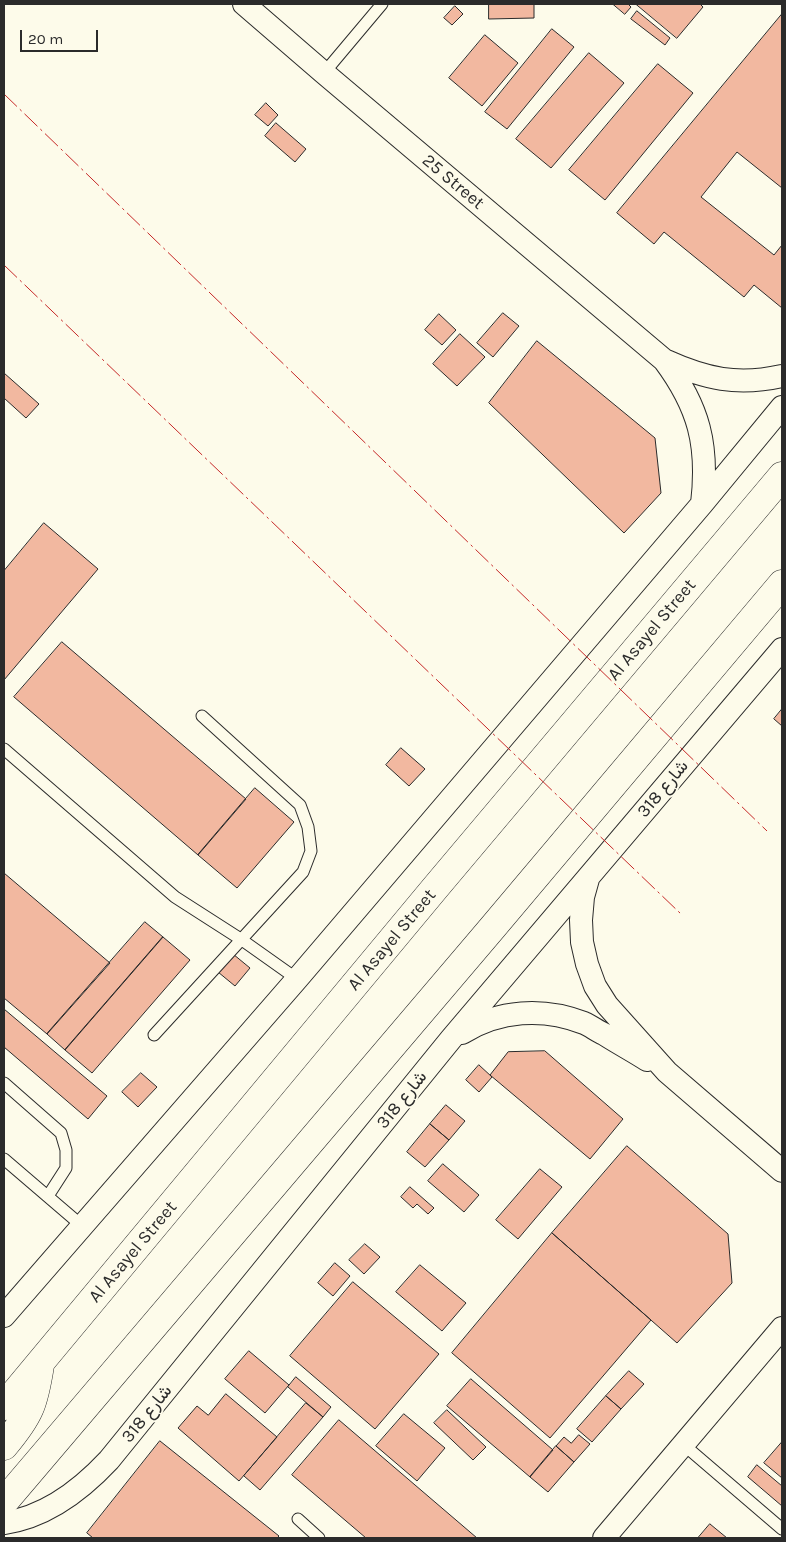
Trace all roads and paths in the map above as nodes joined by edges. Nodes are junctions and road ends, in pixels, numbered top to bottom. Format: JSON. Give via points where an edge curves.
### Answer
{"nodes":[{"id":1,"x":244,"y":4,"type":"edge"},
{"id":2,"x":382,"y":4,"type":"edge"},
{"id":3,"x":324,"y":73,"type":"junction"},
{"id":4,"x":664,"y":360,"type":"junction"},
{"id":5,"x":782,"y":376,"type":"edge"},
{"id":6,"x":782,"y":407,"type":"edge"},
{"id":7,"x":782,"y":476,"type":"edge"},
{"id":8,"x":702,"y":504,"type":"junction"},
{"id":9,"x":782,"y":584,"type":"edge"},
{"id":10,"x":782,"y":649,"type":"edge"},
{"id":11,"x":202,"y":716,"type":"dead end"},
{"id":12,"x":4,"y":749,"type":"edge"},
{"id":13,"x":589,"y":876,"type":"junction"},
{"id":14,"x":242,"y":940,"type":"junction"},
{"id":15,"x":297,"y":979,"type":"junction"},
{"id":16,"x":154,"y":1036,"type":"dead end"},
{"id":17,"x":451,"y":1039,"type":"junction"},
{"id":18,"x":667,"y":1072,"type":"junction"},
{"id":19,"x":4,"y":1083,"type":"edge"},
{"id":20,"x":4,"y":1159,"type":"edge"},
{"id":21,"x":782,"y":1171,"type":"edge"},
{"id":22,"x":48,"y":1196,"type":"junction"},
{"id":23,"x":82,"y":1225,"type":"junction"},
{"id":24,"x":4,"y":1316,"type":"edge"},
{"id":25,"x":782,"y":1328,"type":"edge"},
{"id":26,"x":41,"y":1363,"type":"junction"},
{"id":27,"x":4,"y":1406,"type":"edge"},
{"id":28,"x":684,"y":1444,"type":"junction"},
{"id":29,"x":4,"y":1446,"type":"edge"},
{"id":30,"x":4,"y":1502,"type":"edge"},
{"id":31,"x":298,"y":1519,"type":"dead end"},
{"id":32,"x":4,"y":1523,"type":"edge"},
{"id":33,"x":782,"y":1529,"type":"edge"},
{"id":34,"x":319,"y":1538,"type":"edge"},
{"id":35,"x":604,"y":1538,"type":"edge"}],
"edges":[{"from":1,"to":3,"type":"street","name":"25 Street"},
{"from":2,"to":3,"type":"lane"},
{"from":3,"to":4,"type":"street","name":"25 Street"},
{"from":4,"to":5,"type":"street","name":"25 Street","via":[[713,378],[740,381]]},
{"from":4,"to":8,"type":"street","name":"25 Street","via":[[688,397],[702,438]]},
{"from":6,"to":8,"type":"street"},
{"from":7,"to":26,"type":"main road","name":"Al Asayel Street"},
{"from":8,"to":15,"type":"street"},
{"from":9,"to":30,"type":"main road"},
{"from":10,"to":13,"type":"street","name":"شارع 318"},
{"from":11,"to":14,"type":"lane","via":[[300,805],[308,827],[311,851],[303,872]]},
{"from":12,"to":14,"type":"lane","via":[[175,897]]},
{"from":13,"to":17,"type":"street","name":"شارع 318"},
{"from":13,"to":18,"type":"street","via":[[583,897],[582,942],[595,986],[607,1005]]},
{"from":14,"to":15,"type":"lane"},
{"from":14,"to":16,"type":"lane"},
{"from":15,"to":23,"type":"street"},
{"from":17,"to":18,"type":"street","via":[[502,1015],[530,1012],[558,1015],[584,1023]]},
{"from":17,"to":32,"type":"street","name":"شارع 318","via":[[93,1478],[53,1506]]},
{"from":18,"to":21,"type":"street"},
{"from":19,"to":22,"type":"lane","via":[[61,1133],[66,1150],[66,1168]]},
{"from":20,"to":22,"type":"lane"},
{"from":22,"to":23,"type":"lane"},
{"from":23,"to":24,"type":"street"},
{"from":25,"to":28,"type":"street"},
{"from":26,"to":27,"type":"main road","name":"Al Asayel Street"},
{"from":26,"to":29,"type":"main road","via":[[29,1413]]},
{"from":28,"to":33,"type":"lane"},
{"from":28,"to":35,"type":"street"},
{"from":31,"to":34,"type":"lane"}]}
